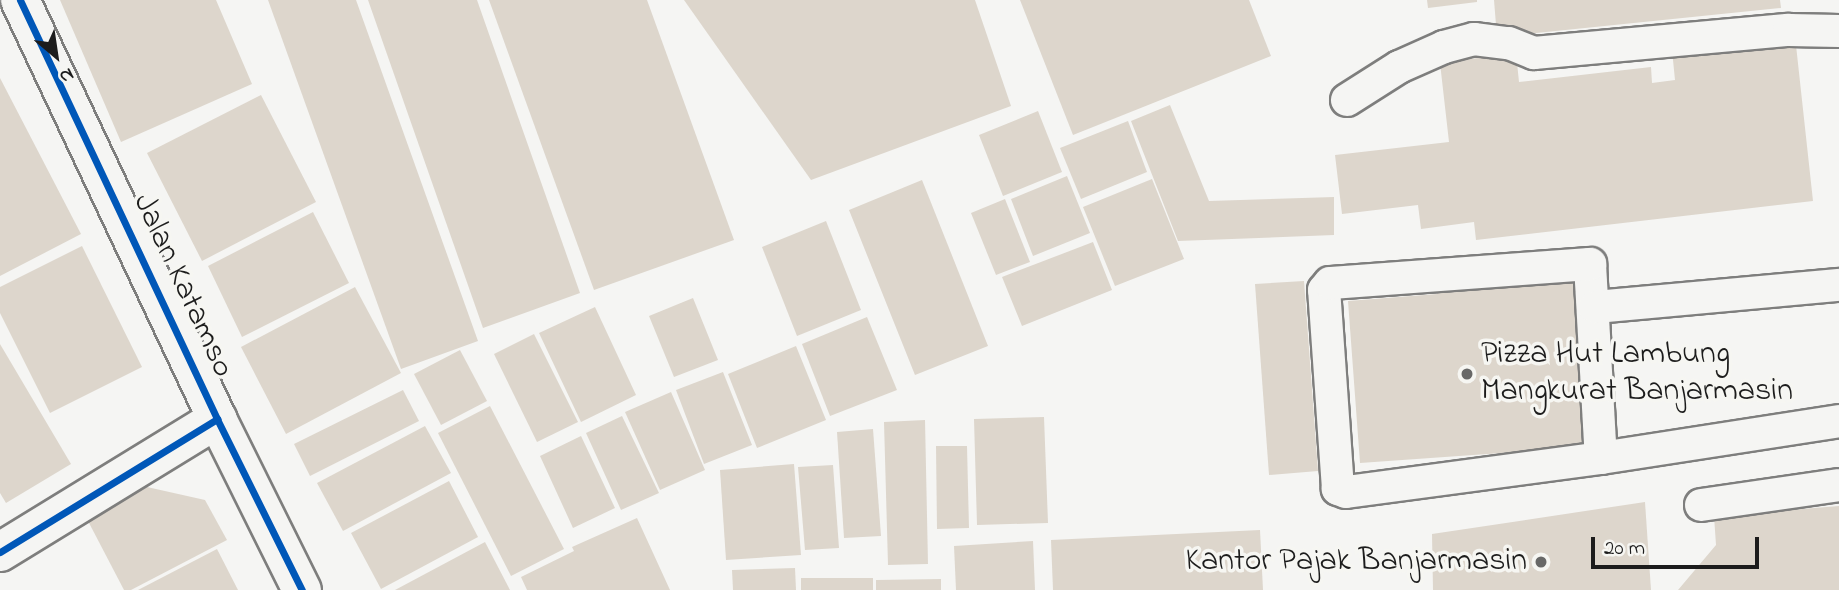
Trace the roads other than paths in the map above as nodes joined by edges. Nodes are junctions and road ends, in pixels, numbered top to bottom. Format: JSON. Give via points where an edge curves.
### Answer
{"nodes":[{"id":1,"x":20,"y":0,"type":"edge"},
{"id":2,"x":1839,"y":32,"type":"edge"},
{"id":3,"x":1347,"y":100,"type":"dead end"},
{"id":4,"x":1839,"y":285,"type":"edge"},
{"id":5,"x":1595,"y":307,"type":"junction"},
{"id":6,"x":217,"y":419,"type":"junction"},
{"id":7,"x":1839,"y":421,"type":"edge"},
{"id":8,"x":1601,"y":458,"type":"junction"},
{"id":9,"x":1839,"y":485,"type":"edge"},
{"id":10,"x":1701,"y":505,"type":"dead end"},
{"id":11,"x":0,"y":552,"type":"edge"},
{"id":12,"x":302,"y":590,"type":"edge"}],
"edges":[{"from":1,"to":6,"type":"street","name":"Jalan Katamso"},
{"from":2,"to":3,"type":"lane","via":[[1789,30],[1534,53],[1509,43],[1474,39],[1399,67]]},
{"from":4,"to":5,"type":"lane"},
{"from":5,"to":8,"type":"lane"},
{"from":5,"to":8,"type":"lane","via":[[1590,264],[1330,283],[1324,290],[1338,489],[1346,492]]},
{"from":6,"to":11,"type":"street"},
{"from":6,"to":12,"type":"street","name":"Jalan Katamso"},
{"from":7,"to":8,"type":"lane"},
{"from":9,"to":10,"type":"lane"}]}
